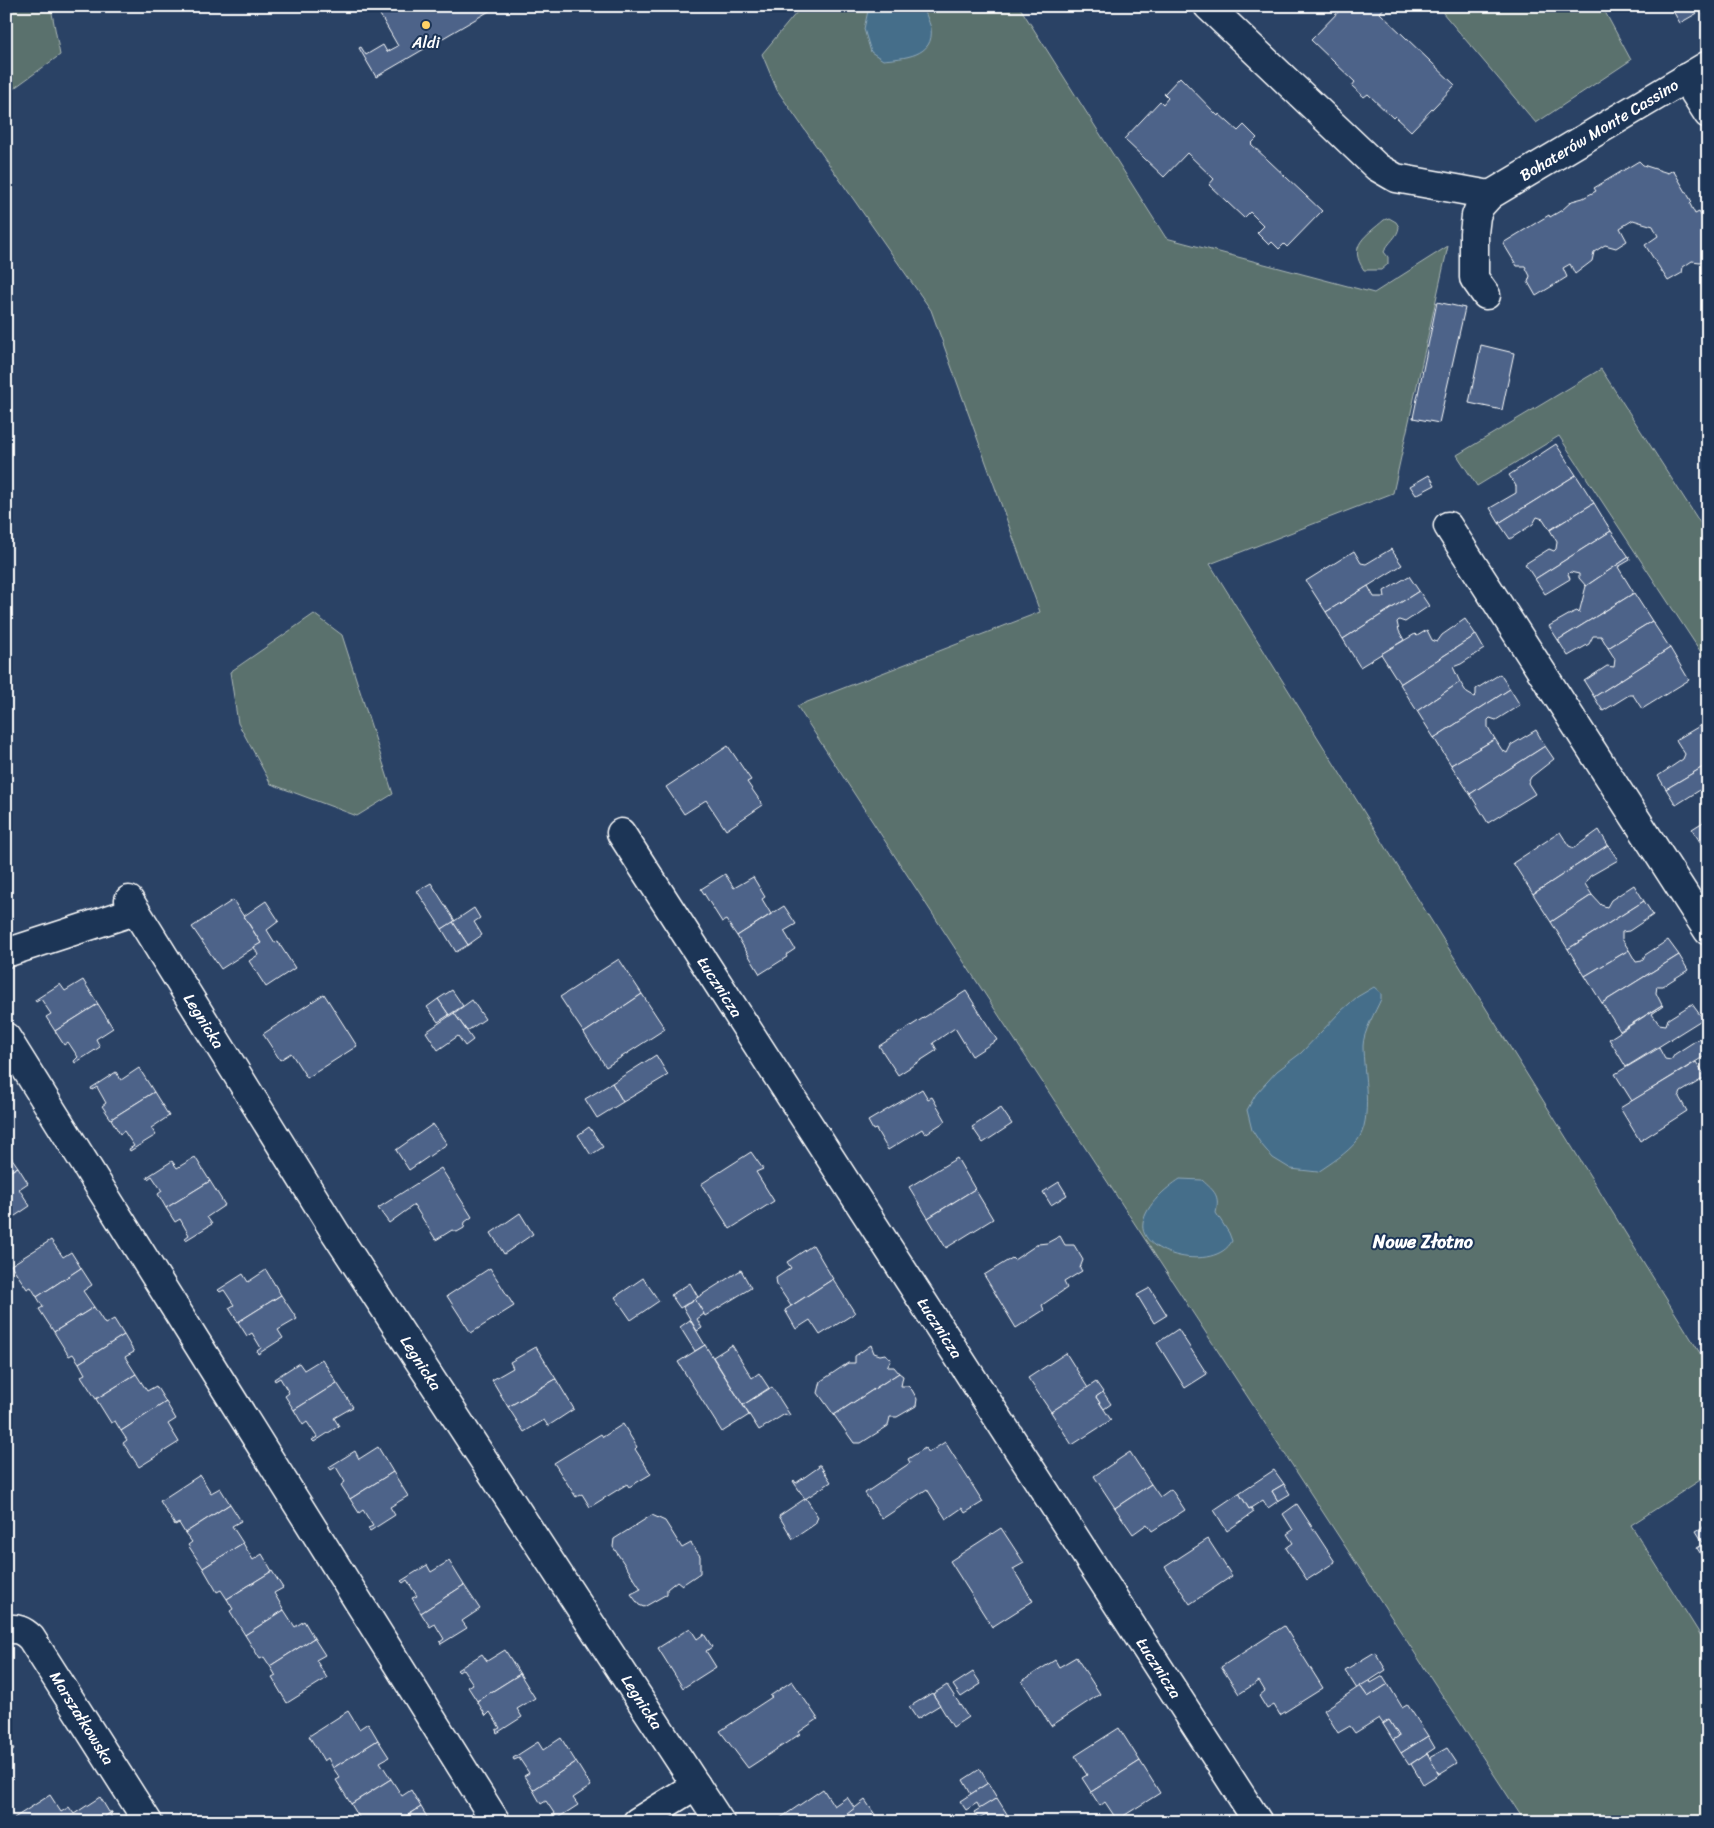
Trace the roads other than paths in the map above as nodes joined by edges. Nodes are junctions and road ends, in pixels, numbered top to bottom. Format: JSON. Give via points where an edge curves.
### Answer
{"nodes":[{"id":1,"x":1208,"y":6,"type":"edge"},
{"id":2,"x":1697,"y":71,"type":"edge"},
{"id":3,"x":1708,"y":114,"type":"edge"},
{"id":4,"x":1490,"y":195,"type":"junction"},
{"id":5,"x":1486,"y":295,"type":"dead end"},
{"id":6,"x":1448,"y":526,"type":"dead end"},
{"id":7,"x":621,"y":833,"type":"dead end"},
{"id":8,"x":1708,"y":931,"type":"edge"},
{"id":9,"x":6,"y":953,"type":"edge"},
{"id":10,"x":6,"y":1037,"type":"edge"},
{"id":11,"x":6,"y":1629,"type":"edge"},
{"id":12,"x":696,"y":1785,"type":"junction"},
{"id":13,"x":148,"y":1822,"type":"edge"},
{"id":14,"x":496,"y":1822,"type":"edge"},
{"id":15,"x":638,"y":1822,"type":"edge"},
{"id":16,"x":720,"y":1822,"type":"edge"},
{"id":17,"x":1258,"y":1822,"type":"edge"}],
"edges":[{"from":1,"to":4,"type":"street","via":[[1386,174]]},
{"from":2,"to":3,"type":"street"},
{"from":2,"to":4,"type":"street","name":"Bohaterów Monte Cassino"},
{"from":4,"to":5,"type":"street","via":[[1480,206],[1474,233],[1474,278]]},
{"from":6,"to":8,"type":"street"},
{"from":7,"to":17,"type":"street","name":"Łucznicza"},
{"from":9,"to":12,"type":"street","name":"Legnicka","via":[[132,905],[335,1232]]},
{"from":10,"to":14,"type":"street"},
{"from":11,"to":13,"type":"street","name":"Marszałkowska","via":[[15,1628],[31,1638]]},
{"from":12,"to":15,"type":"street"},
{"from":12,"to":16,"type":"street","name":"Legnicka"}]}
